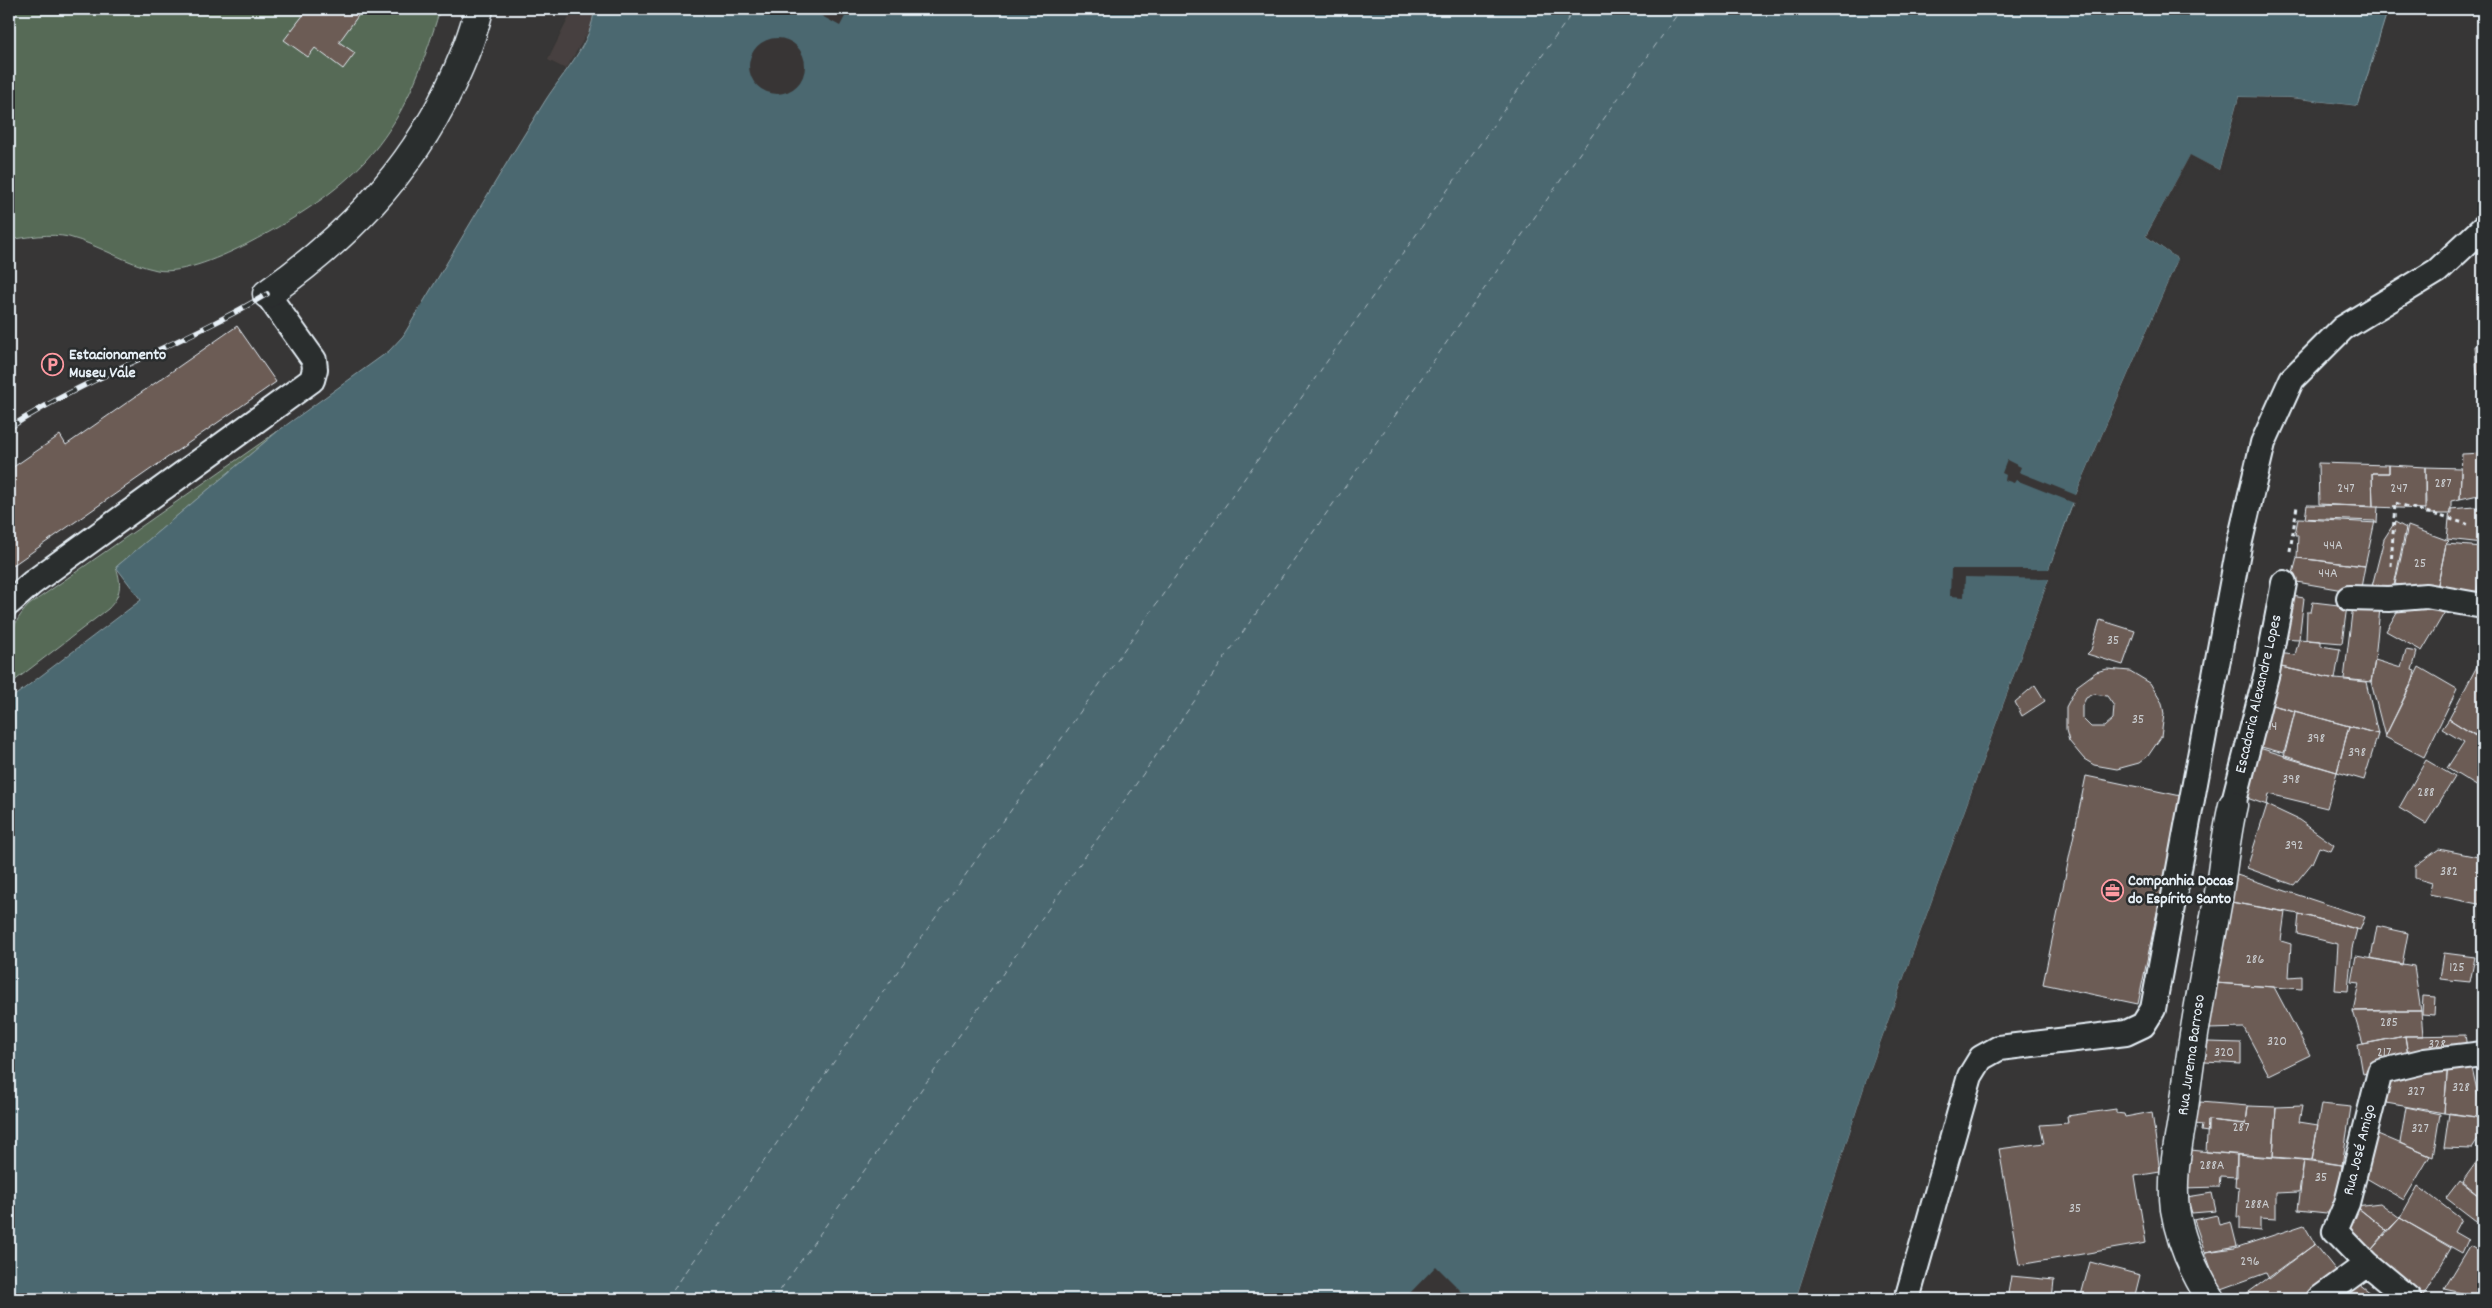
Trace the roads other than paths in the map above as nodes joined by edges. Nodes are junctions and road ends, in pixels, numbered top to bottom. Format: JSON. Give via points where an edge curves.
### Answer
{"nodes":[{"id":1,"x":480,"y":9,"type":"edge"},
{"id":2,"x":2483,"y":228,"type":"edge"},
{"id":3,"x":267,"y":294,"type":"joint"},
{"id":4,"x":2284,"y":584,"type":"road end"},
{"id":5,"x":2349,"y":598,"type":"dead end"},
{"id":6,"x":9,"y":603,"type":"edge"},
{"id":7,"x":2483,"y":606,"type":"edge"},
{"id":8,"x":2234,"y":805,"type":"joint"},
{"id":9,"x":2483,"y":1054,"type":"edge"},
{"id":10,"x":2367,"y":1264,"type":"junction"},
{"id":11,"x":1908,"y":1299,"type":"edge"},
{"id":12,"x":2211,"y":1299,"type":"edge"},
{"id":13,"x":2319,"y":1299,"type":"edge"},
{"id":14,"x":2409,"y":1299,"type":"edge"}],
"edges":[{"from":1,"to":3,"type":"street","via":[[436,116],[408,160],[375,202],[338,240]]},
{"from":2,"to":11,"type":"lane","via":[[2437,270],[2343,328],[2292,379],[2263,443],[2240,541],[2153,1009],[2143,1025],[2126,1034],[1999,1048],[1981,1058],[1970,1076]]},
{"from":3,"to":6,"type":"lane","via":[[314,360],[312,380]]},
{"from":4,"to":8,"type":"lane","name":"Escadaria Alexandre Lopes","via":[[2267,672]]},
{"from":5,"to":7,"type":"lane","via":[[2426,596]]},
{"from":8,"to":12,"type":"street","name":"Rua Jurema Barroso","via":[[2190,1051],[2175,1168],[2175,1208],[2185,1250]]},
{"from":9,"to":10,"type":"lane","name":"Rua José Amigo","via":[[2425,1061],[2380,1072],[2347,1203],[2335,1231]]},
{"from":10,"to":13,"type":"lane"},
{"from":10,"to":14,"type":"lane","name":"Rua José Amigo"}]}
